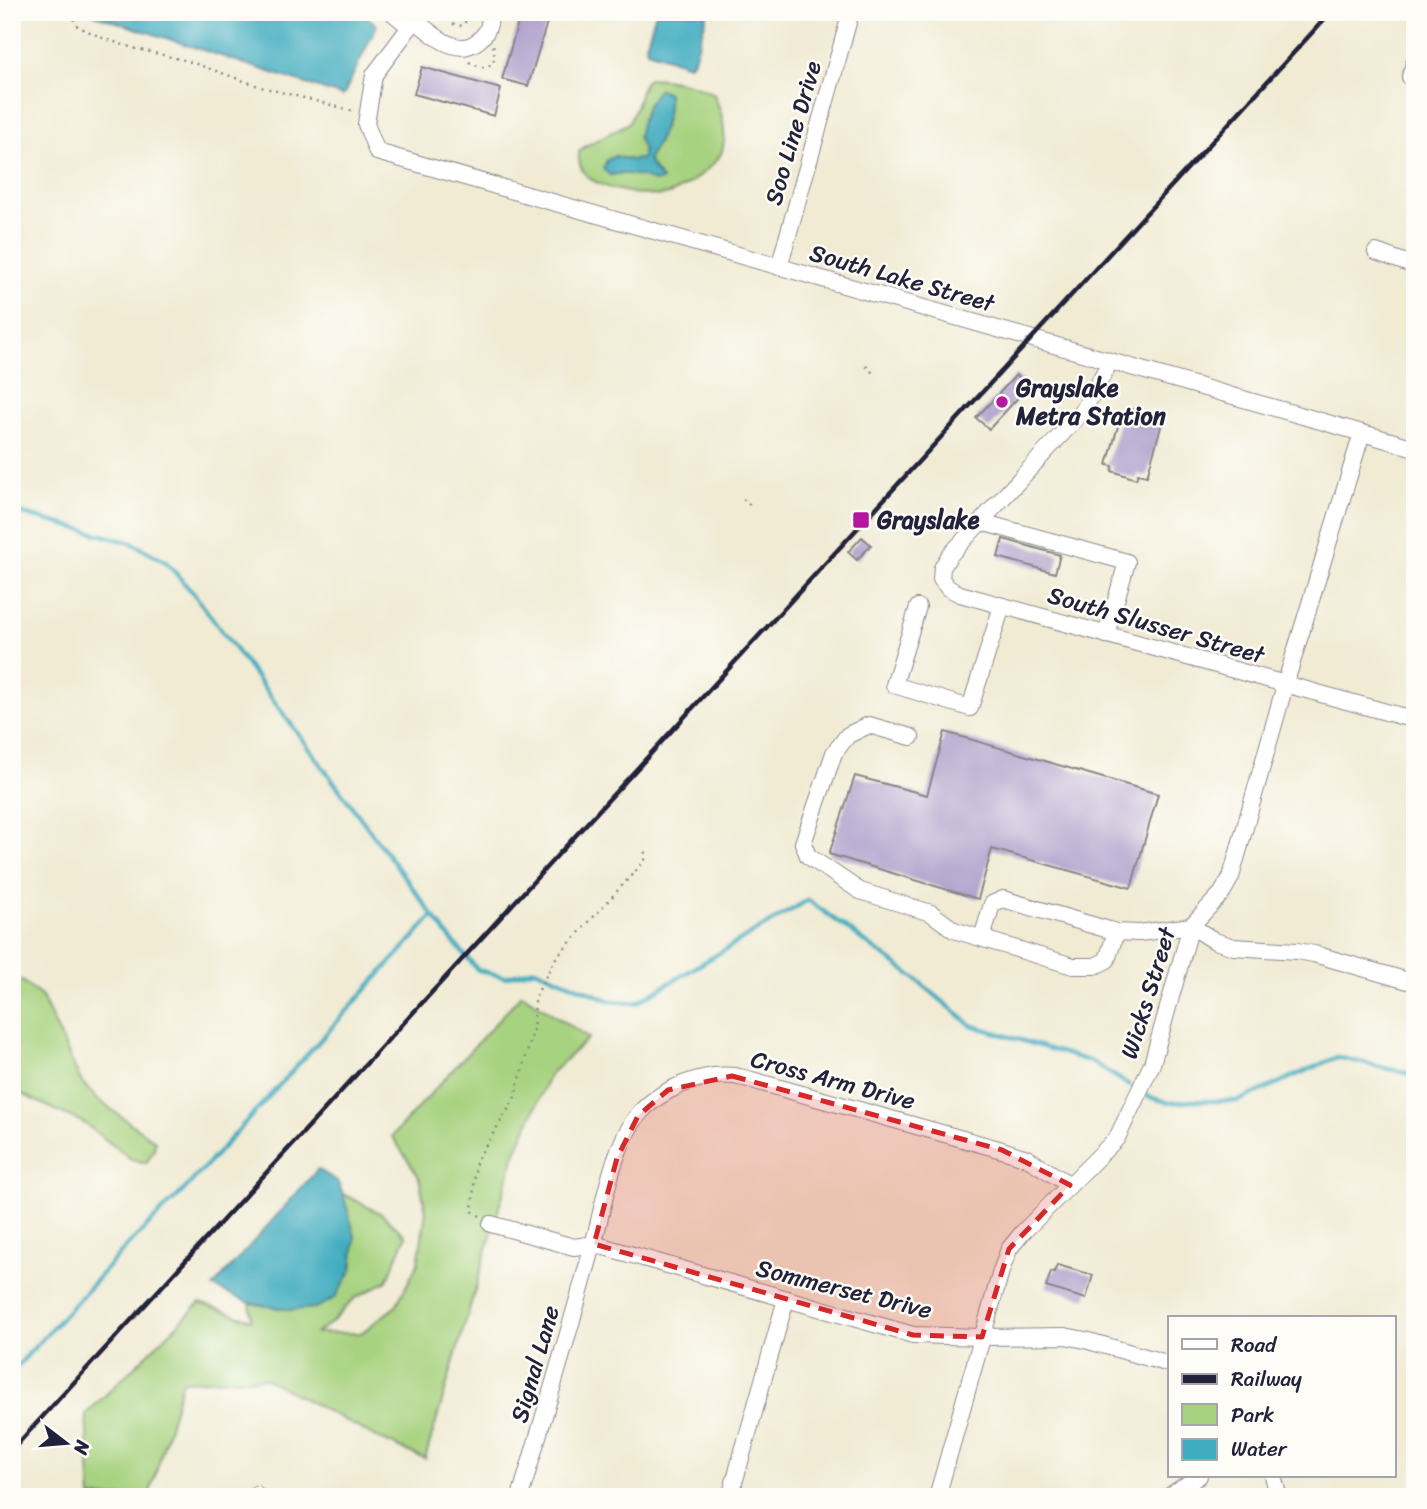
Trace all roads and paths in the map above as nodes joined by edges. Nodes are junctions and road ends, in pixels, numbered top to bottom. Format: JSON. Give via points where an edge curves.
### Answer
{"nodes":[{"id":1,"x":72,"y":12,"type":"edge"},
{"id":2,"x":392,"y":12,"type":"edge"},
{"id":3,"x":462,"y":12,"type":"edge"},
{"id":4,"x":489,"y":12,"type":"edge"},
{"id":5,"x":851,"y":12,"type":"edge"},
{"id":6,"x":442,"y":15,"type":"dead end"},
{"id":7,"x":416,"y":20,"type":"edge"},
{"id":8,"x":493,"y":45,"type":"dead end"},
{"id":9,"x":1415,"y":60,"type":"edge"},
{"id":10,"x":468,"y":62,"type":"dead end"},
{"id":11,"x":1415,"y":84,"type":"edge"},
{"id":12,"x":354,"y":111,"type":"dead end"},
{"id":13,"x":1376,"y":252,"type":"dead end"},
{"id":14,"x":1415,"y":266,"type":"edge"},
{"id":15,"x":779,"y":267,"type":"junction"},
{"id":16,"x":1110,"y":362,"type":"junction"},
{"id":17,"x":866,"y":366,"type":"dead end"},
{"id":18,"x":875,"y":375,"type":"dead end"},
{"id":19,"x":1362,"y":433,"type":"junction"},
{"id":20,"x":1415,"y":448,"type":"edge"},
{"id":21,"x":743,"y":499,"type":"dead end"},
{"id":22,"x":753,"y":509,"type":"dead end"},
{"id":23,"x":981,"y":522,"type":"junction"},
{"id":24,"x":1002,"y":606,"type":"junction"},
{"id":25,"x":918,"y":607,"type":"dead end"},
{"id":26,"x":1106,"y":635,"type":"junction"},
{"id":27,"x":1285,"y":685,"type":"junction"},
{"id":28,"x":1415,"y":720,"type":"edge"},
{"id":29,"x":911,"y":737,"type":"dead end"},
{"id":30,"x":644,"y":848,"type":"dead end"},
{"id":31,"x":1191,"y":926,"type":"junction"},
{"id":32,"x":1116,"y":932,"type":"junction"},
{"id":33,"x":982,"y":939,"type":"junction"},
{"id":34,"x":1415,"y":983,"type":"edge"},
{"id":35,"x":1070,"y":1185,"type":"junction"},
{"id":36,"x":491,"y":1224,"type":"joint"},
{"id":37,"x":594,"y":1244,"type":"junction"},
{"id":38,"x":786,"y":1299,"type":"junction"},
{"id":39,"x":982,"y":1337,"type":"junction"},
{"id":40,"x":1168,"y":1363,"type":"edge"},
{"id":41,"x":1196,"y":1478,"type":"edge"},
{"id":42,"x":1274,"y":1478,"type":"edge"},
{"id":43,"x":520,"y":1497,"type":"edge"},
{"id":44,"x":730,"y":1497,"type":"edge"},
{"id":45,"x":937,"y":1497,"type":"edge"},
{"id":46,"x":1168,"y":1497,"type":"edge"},
{"id":47,"x":1279,"y":1497,"type":"edge"}],
"edges":[{"from":1,"to":12,"type":"path","via":[[79,27],[105,39]]},
{"from":2,"to":7,"type":"street"},
{"from":3,"to":6,"type":"path","via":[[463,26]]},
{"from":4,"to":7,"type":"street","via":[[485,36],[471,46],[453,46]]},
{"from":5,"to":15,"type":"street","name":"Soo Line Drive"},
{"from":7,"to":15,"type":"street","name":"South Lake Street","via":[[374,75],[366,124],[377,152]]},
{"from":8,"to":10,"type":"path","via":[[491,65],[478,68]]},
{"from":9,"to":11,"type":"street","via":[[1410,77]]},
{"from":13,"to":14,"type":"street"},
{"from":15,"to":16,"type":"street","name":"South Lake Street"},
{"from":16,"to":19,"type":"street","name":"South Lake Street"},
{"from":16,"to":23,"type":"street","via":[[1083,411]]},
{"from":17,"to":18,"type":"path"},
{"from":19,"to":20,"type":"street","name":"South Lake Street"},
{"from":19,"to":27,"type":"street","name":"Wicks Street"},
{"from":21,"to":22,"type":"path"},
{"from":23,"to":24,"type":"street","name":"South Slusser Street","via":[[949,556],[941,579],[960,594]]},
{"from":23,"to":26,"type":"street","via":[[1127,562]]},
{"from":24,"to":25,"type":"street","via":[[970,708],[894,685]]},
{"from":24,"to":26,"type":"street","name":"South Slusser Street"},
{"from":26,"to":27,"type":"street","name":"South Slusser Street"},
{"from":27,"to":28,"type":"street","name":"South Slusser Street"},
{"from":27,"to":31,"type":"street","name":"Wicks Street","via":[[1231,877]]},
{"from":29,"to":33,"type":"street","via":[[869,725],[848,735],[834,753],[803,843],[808,856],[860,891],[931,912],[954,930]]},
{"from":30,"to":36,"type":"path","via":[[646,858],[636,872],[555,959],[537,995],[533,1031],[514,1100],[476,1161],[472,1211]]},
{"from":31,"to":32,"type":"street"},
{"from":31,"to":34,"type":"street","via":[[1234,947],[1314,954]]},
{"from":31,"to":35,"type":"street","name":"Wicks Street","via":[[1152,1064],[1117,1138]]},
{"from":32,"to":33,"type":"street","via":[[1107,960],[1095,966],[1073,966]]},
{"from":32,"to":33,"type":"street","via":[[1003,899],[992,904]]},
{"from":35,"to":37,"type":"street","name":"Cross Arm Drive","via":[[1027,1158],[1002,1150],[755,1081],[732,1076],[705,1078],[668,1090],[638,1116],[617,1158]]},
{"from":35,"to":39,"type":"street","name":"Wicks Street","via":[[1009,1249]]},
{"from":36,"to":37,"type":"street","name":"Sommerset Drive","via":[[574,1247]]},
{"from":37,"to":38,"type":"street","name":"Sommerset Drive"},
{"from":37,"to":43,"type":"street","name":"Signal Lane"},
{"from":38,"to":39,"type":"street","name":"Sommerset Drive","via":[[913,1335]]},
{"from":38,"to":44,"type":"street"},
{"from":39,"to":40,"type":"street","name":"Sommerset Drive","via":[[1065,1336]]},
{"from":39,"to":45,"type":"street","name":"Wicks Street"},
{"from":41,"to":46,"type":"street"},
{"from":42,"to":47,"type":"street"}]}
